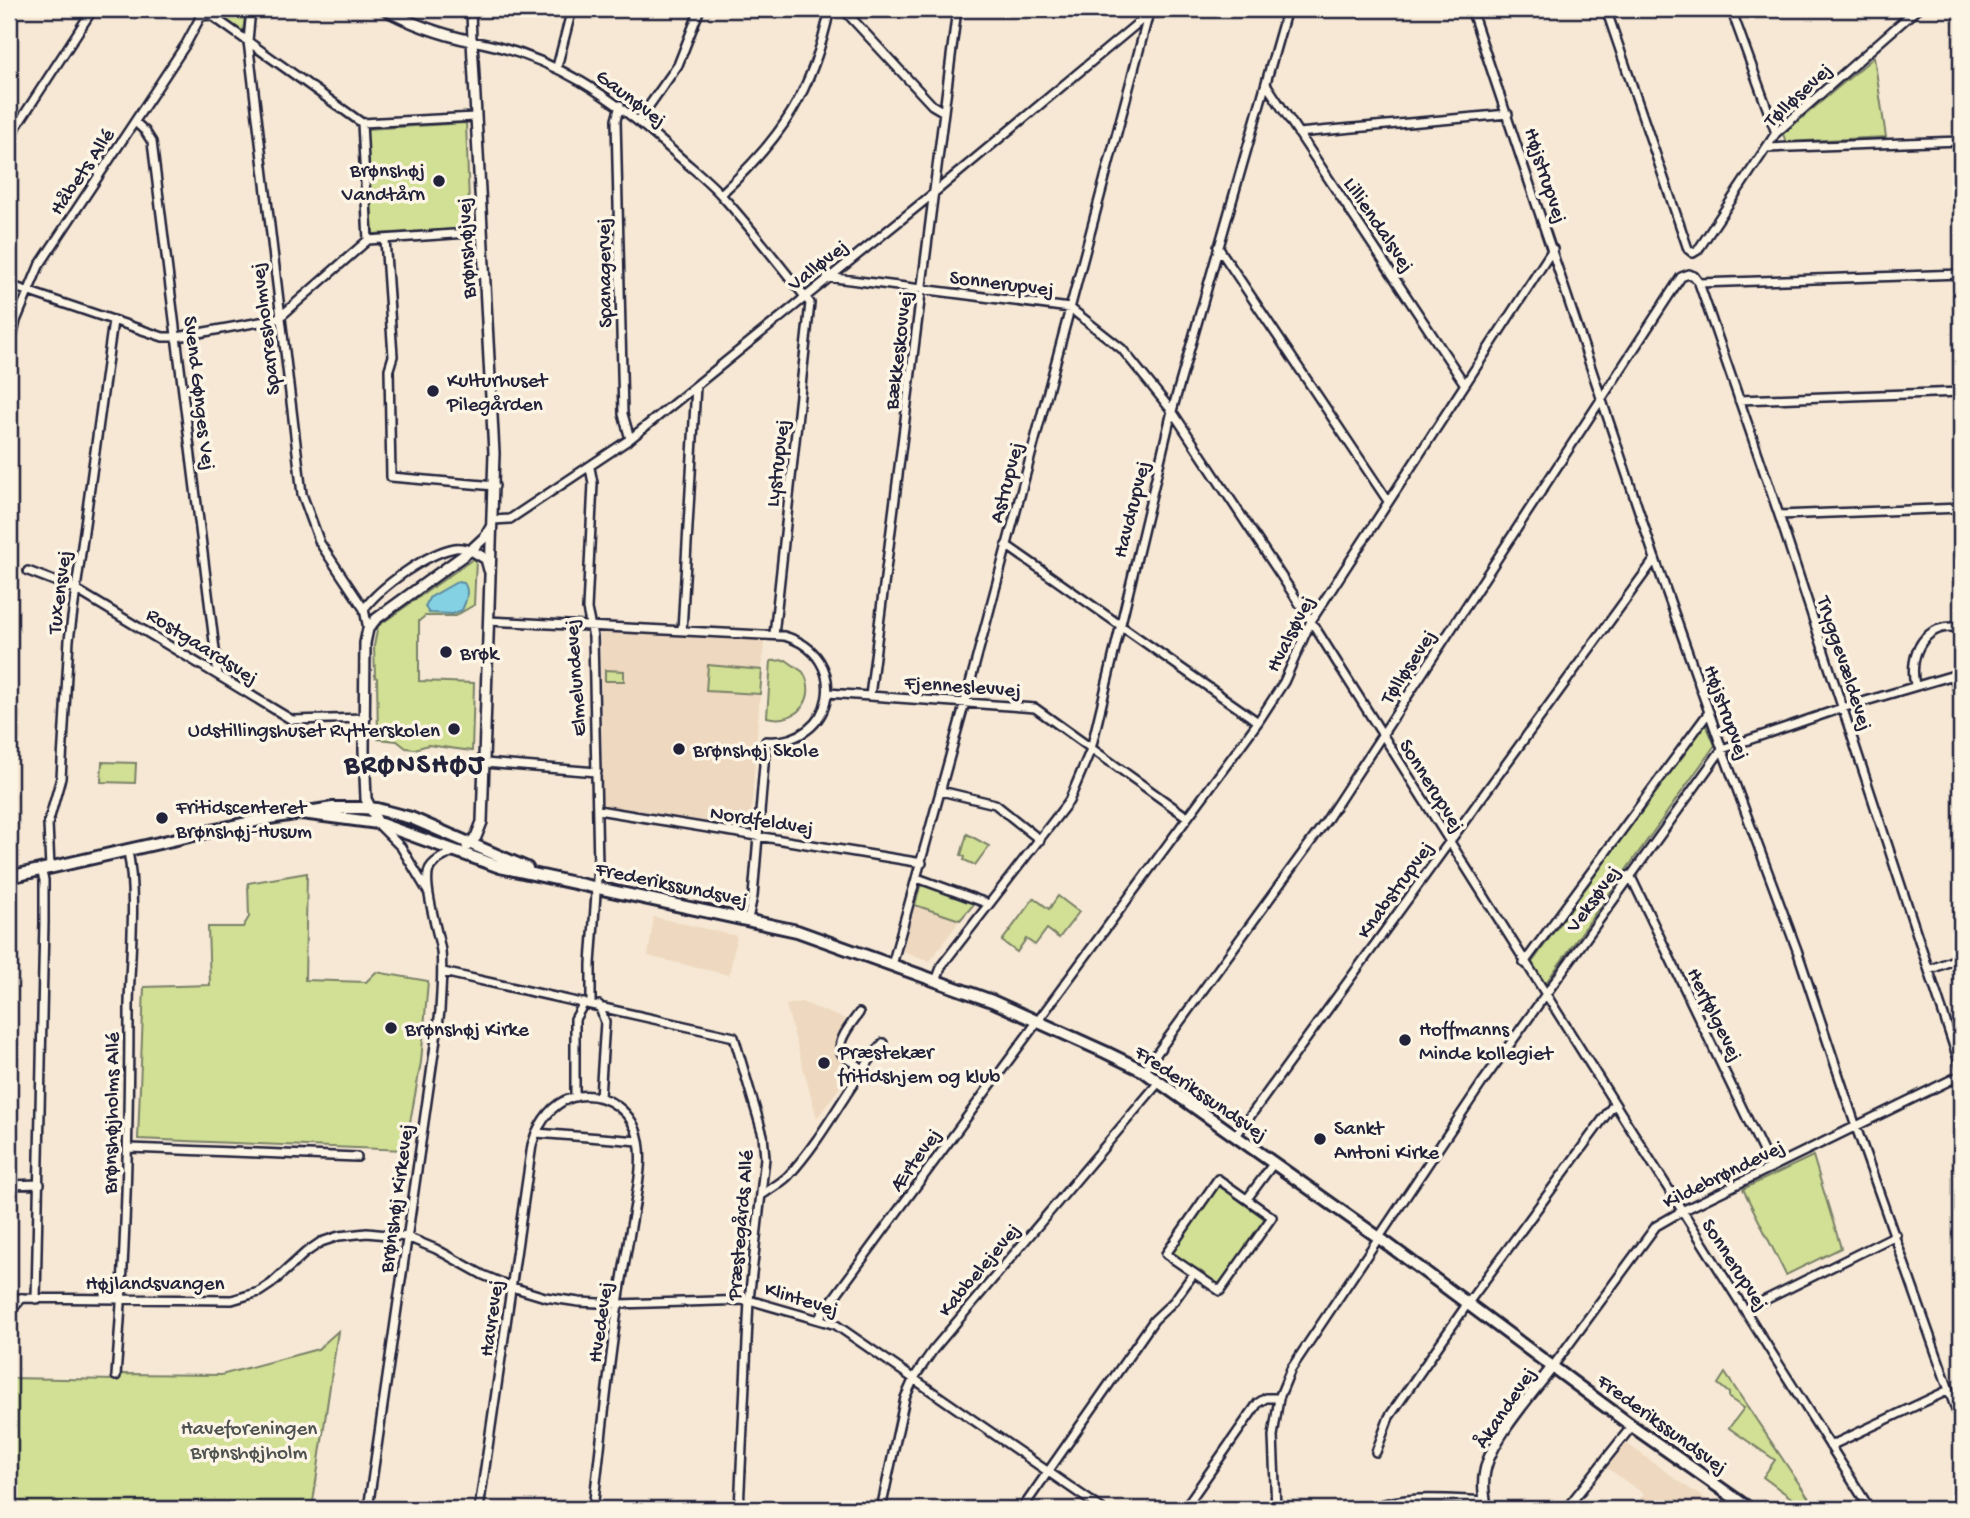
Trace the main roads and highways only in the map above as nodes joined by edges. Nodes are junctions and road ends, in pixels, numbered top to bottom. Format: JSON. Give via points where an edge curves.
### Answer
{"nodes":[{"id":1,"x":302,"y":813,"type":"junction"},
{"id":2,"x":9,"y":877,"type":"edge"},
{"id":3,"x":549,"y":877,"type":"junction"},
{"id":4,"x":1751,"y":1509,"type":"edge"}],
"edges":[{"from":1,"to":2,"type":"main road","name":"Frederikssundsvej","via":[[198,832]]},
{"from":1,"to":3,"type":"main road","name":"Frederikssundsvej","via":[[378,823],[500,867]]},
{"from":1,"to":3,"type":"main road","name":"Frederikssundsvej","via":[[369,807],[421,821]]},
{"from":3,"to":4,"type":"main road","name":"Frederikssundsvej","via":[[797,931],[992,1001],[1144,1071]]}]}
